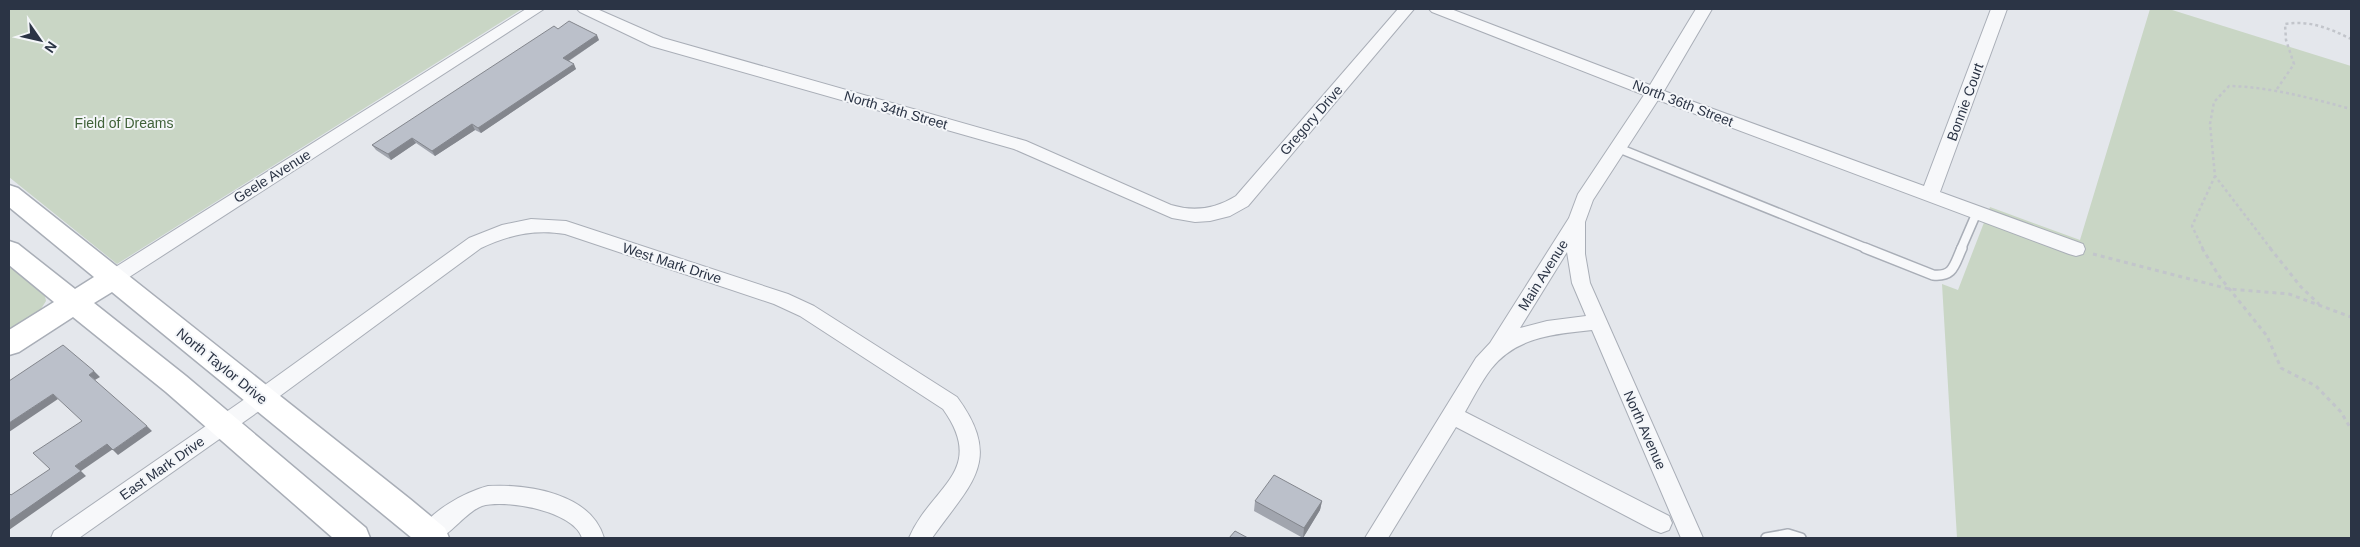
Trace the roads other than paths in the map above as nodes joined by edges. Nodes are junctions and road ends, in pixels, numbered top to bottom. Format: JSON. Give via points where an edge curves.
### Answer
{"nodes":[{"id":1,"x":536,"y":9,"type":"edge"},
{"id":2,"x":585,"y":9,"type":"edge"},
{"id":3,"x":1406,"y":9,"type":"edge"},
{"id":4,"x":1437,"y":9,"type":"edge"},
{"id":5,"x":1704,"y":9,"type":"edge"},
{"id":6,"x":1999,"y":9,"type":"edge"},
{"id":7,"x":1654,"y":93,"type":"junction"},
{"id":8,"x":1618,"y":148,"type":"junction"},
{"id":9,"x":9,"y":194,"type":"edge"},
{"id":10,"x":1930,"y":195,"type":"junction"},
{"id":11,"x":1977,"y":212,"type":"junction"},
{"id":12,"x":1205,"y":216,"type":"joint"},
{"id":13,"x":1578,"y":219,"type":"junction"},
{"id":14,"x":2076,"y":249,"type":"road end"},
{"id":15,"x":9,"y":250,"type":"edge"},
{"id":16,"x":113,"y":278,"type":"junction"},
{"id":17,"x":73,"y":303,"type":"junction"},
{"id":18,"x":1597,"y":322,"type":"junction"},
{"id":19,"x":9,"y":344,"type":"edge"},
{"id":20,"x":1497,"y":349,"type":"junction"},
{"id":21,"x":262,"y":398,"type":"junction"},
{"id":22,"x":1452,"y":414,"type":"junction"},
{"id":23,"x":224,"y":424,"type":"junction"},
{"id":24,"x":1662,"y":523,"type":"dead end"},
{"id":25,"x":431,"y":536,"type":"edge"},
{"id":26,"x":62,"y":538,"type":"edge"},
{"id":27,"x":354,"y":538,"type":"edge"},
{"id":28,"x":593,"y":538,"type":"edge"},
{"id":29,"x":920,"y":538,"type":"edge"},
{"id":30,"x":1376,"y":538,"type":"edge"},
{"id":31,"x":1692,"y":538,"type":"edge"},
{"id":32,"x":1766,"y":538,"type":"edge"},
{"id":33,"x":1801,"y":538,"type":"edge"}],
"edges":[{"from":1,"to":16,"type":"street","name":"Geele Avenue"},
{"from":2,"to":12,"type":"street","name":"North 34th Street","via":[[657,42],[1020,145],[1169,211]]},
{"from":3,"to":12,"type":"street","name":"Gregory Drive","via":[[1242,200],[1230,208]]},
{"from":4,"to":7,"type":"street","name":"North 36th Street"},
{"from":5,"to":7,"type":"street","name":"Main Avenue"},
{"from":6,"to":10,"type":"street","name":"Bonnie Court"},
{"from":7,"to":8,"type":"street","name":"Main Avenue"},
{"from":7,"to":10,"type":"street","name":"North 36th Street"},
{"from":8,"to":11,"type":"lane","via":[[1933,275],[1944,276],[1951,272]]},
{"from":8,"to":13,"type":"street","name":"Main Avenue","via":[[1584,200]]},
{"from":9,"to":16,"type":"main road","name":"North Taylor Drive"},
{"from":10,"to":11,"type":"street","name":"North 36th Street"},
{"from":11,"to":14,"type":"street","name":"North 36th Street"},
{"from":13,"to":18,"type":"street","name":"North Avenue","via":[[1576,260],[1581,283]]},
{"from":13,"to":20,"type":"street","name":"Main Avenue"},
{"from":15,"to":17,"type":"main road"},
{"from":16,"to":17,"type":"main road","name":"Geele Avenue"},
{"from":16,"to":21,"type":"main road","name":"North Taylor Drive"},
{"from":17,"to":19,"type":"main road","name":"Geele Avenue"},
{"from":17,"to":23,"type":"main road"},
{"from":18,"to":20,"type":"street","via":[[1522,334]]},
{"from":18,"to":31,"type":"street","name":"North Avenue"},
{"from":20,"to":22,"type":"street","name":"Main Avenue","via":[[1483,364]]},
{"from":21,"to":23,"type":"street","name":"East Mark Drive"},
{"from":21,"to":25,"type":"main road","name":"North Taylor Drive"},
{"from":21,"to":29,"type":"street","name":"West Mark Drive","via":[[475,243],[512,228],[532,225],[566,228],[807,311],[950,403],[969,431],[968,466],[961,484]]},
{"from":22,"to":24,"type":"street"},
{"from":22,"to":30,"type":"street","name":"Main Avenue"},
{"from":23,"to":26,"type":"street","name":"East Mark Drive"},
{"from":23,"to":27,"type":"main road"},
{"from":25,"to":28,"type":"street","via":[[471,501],[495,495],[565,509],[585,522]]},
{"from":32,"to":33,"type":"lane","via":[[1778,534]]}]}
